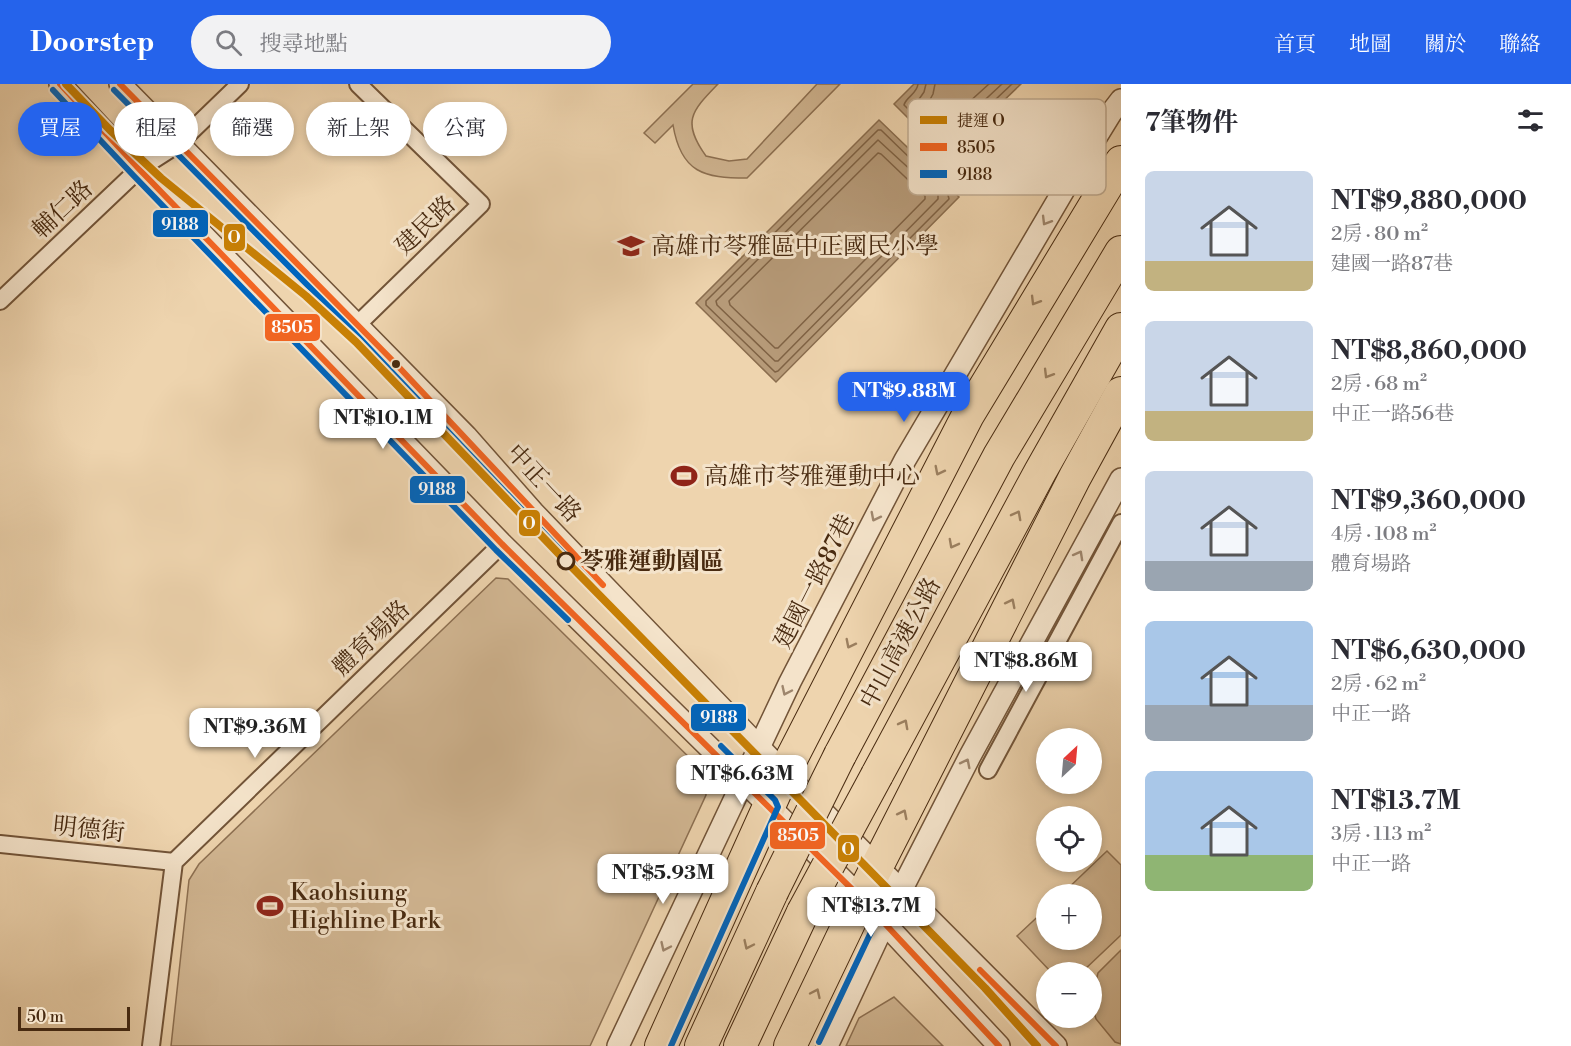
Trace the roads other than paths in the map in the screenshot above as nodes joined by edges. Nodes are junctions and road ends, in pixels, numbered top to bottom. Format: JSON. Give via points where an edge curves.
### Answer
{"nodes":[{"id":1,"x":60,"y":84,"type":"edge"},
{"id":2,"x":120,"y":84,"type":"edge"},
{"id":3,"x":240,"y":84,"type":"edge"},
{"id":4,"x":358,"y":84,"type":"edge"},
{"id":5,"x":1121,"y":100,"type":"edge"},
{"id":6,"x":137,"y":102,"type":"edge"},
{"id":7,"x":1106,"y":123,"type":"edge"},
{"id":8,"x":198,"y":125,"type":"edge"},
{"id":9,"x":159,"y":156,"type":"edge"},
{"id":10,"x":190,"y":156,"type":"edge"},
{"id":11,"x":1121,"y":162,"type":"edge"},
{"id":12,"x":139,"y":169,"type":"junction"},
{"id":13,"x":1106,"y":187,"type":"edge"},
{"id":14,"x":1061,"y":195,"type":"edge"},
{"id":15,"x":1101,"y":195,"type":"edge"},
{"id":16,"x":1121,"y":252,"type":"edge"},
{"id":17,"x":0,"y":301,"type":"edge"},
{"id":18,"x":358,"y":324,"type":"junction"},
{"id":19,"x":1121,"y":329,"type":"edge"},
{"id":20,"x":1121,"y":393,"type":"edge"},
{"id":21,"x":1121,"y":479,"type":"edge"},
{"id":22,"x":1121,"y":523,"type":"edge"},
{"id":23,"x":502,"y":544,"type":"junction"},
{"id":24,"x":760,"y":748,"type":"junction"},
{"id":25,"x":988,"y":770,"type":"dead end"},
{"id":26,"x":784,"y":773,"type":"junction"},
{"id":27,"x":743,"y":780,"type":"junction"},
{"id":28,"x":769,"y":806,"type":"junction"},
{"id":29,"x":0,"y":844,"type":"edge"},
{"id":30,"x":174,"y":862,"type":"junction"},
{"id":31,"x":877,"y":867,"type":"junction"},
{"id":32,"x":901,"y":890,"type":"junction"},
{"id":33,"x":861,"y":898,"type":"junction"},
{"id":34,"x":884,"y":924,"type":"junction"},
{"id":35,"x":151,"y":1046,"type":"edge"},
{"id":36,"x":618,"y":1046,"type":"edge"},
{"id":37,"x":661,"y":1046,"type":"edge"},
{"id":38,"x":701,"y":1046,"type":"edge"},
{"id":39,"x":740,"y":1046,"type":"edge"},
{"id":40,"x":790,"y":1046,"type":"edge"},
{"id":41,"x":827,"y":1046,"type":"edge"},
{"id":42,"x":999,"y":1046,"type":"edge"},
{"id":43,"x":1056,"y":1046,"type":"edge"}],
"edges":[{"from":1,"to":12,"type":"street"},
{"from":2,"to":6,"type":"street","name":"中正一路"},
{"from":3,"to":8,"type":"street","name":"輔仁路"},
{"from":4,"to":18,"type":"street","name":"建民路","via":[[481,204]]},
{"from":5,"to":7,"type":"street","name":"建國一路87巷","one_way":true},
{"from":9,"to":12,"type":"street","name":"輔仁路"},
{"from":10,"to":18,"type":"street","name":"中正一路"},
{"from":11,"to":13,"type":"highway","one_way":true},
{"from":12,"to":17,"type":"street","name":"輔仁路"},
{"from":12,"to":23,"type":"street"},
{"from":14,"to":24,"type":"street","name":"建國一路87巷","one_way":true,"via":[[905,460]]},
{"from":15,"to":26,"type":"highway","one_way":true,"via":[[968,415]]},
{"from":16,"to":38,"type":"highway","name":"中山高速公路","one_way":true,"bridge":true,"via":[[999,456],[840,755]]},
{"from":18,"to":24,"type":"street","name":"中正一路"},
{"from":39,"to":19,"type":"highway","name":"中山高速公路","one_way":true,"bridge":true,"via":[[803,912]]},
{"from":31,"to":20,"type":"highway","one_way":true},
{"from":32,"to":21,"type":"street","one_way":true},
{"from":22,"to":25,"type":"street"},
{"from":23,"to":27,"type":"street"},
{"from":23,"to":30,"type":"street","name":"體育場路"},
{"from":24,"to":26,"type":"street","name":"中正一路"},
{"from":24,"to":27,"type":"street","name":"建國一路87巷"},
{"from":26,"to":28,"type":"highway"},
{"from":26,"to":31,"type":"street","name":"中正一路"},
{"from":27,"to":28,"type":"street"},
{"from":27,"to":36,"type":"street","name":"建國一路87巷","one_way":true},
{"from":28,"to":33,"type":"street"},
{"from":28,"to":37,"type":"highway"},
{"from":29,"to":30,"type":"street","name":"明德街"},
{"from":30,"to":35,"type":"street"},
{"from":31,"to":32,"type":"street","name":"中正一路"},
{"from":31,"to":33,"type":"highway"},
{"from":32,"to":34,"type":"street"},
{"from":32,"to":43,"type":"street","name":"中正一路"},
{"from":33,"to":34,"type":"street"},
{"from":40,"to":33,"type":"highway","one_way":true},
{"from":34,"to":41,"type":"street"},
{"from":34,"to":42,"type":"street"}]}
